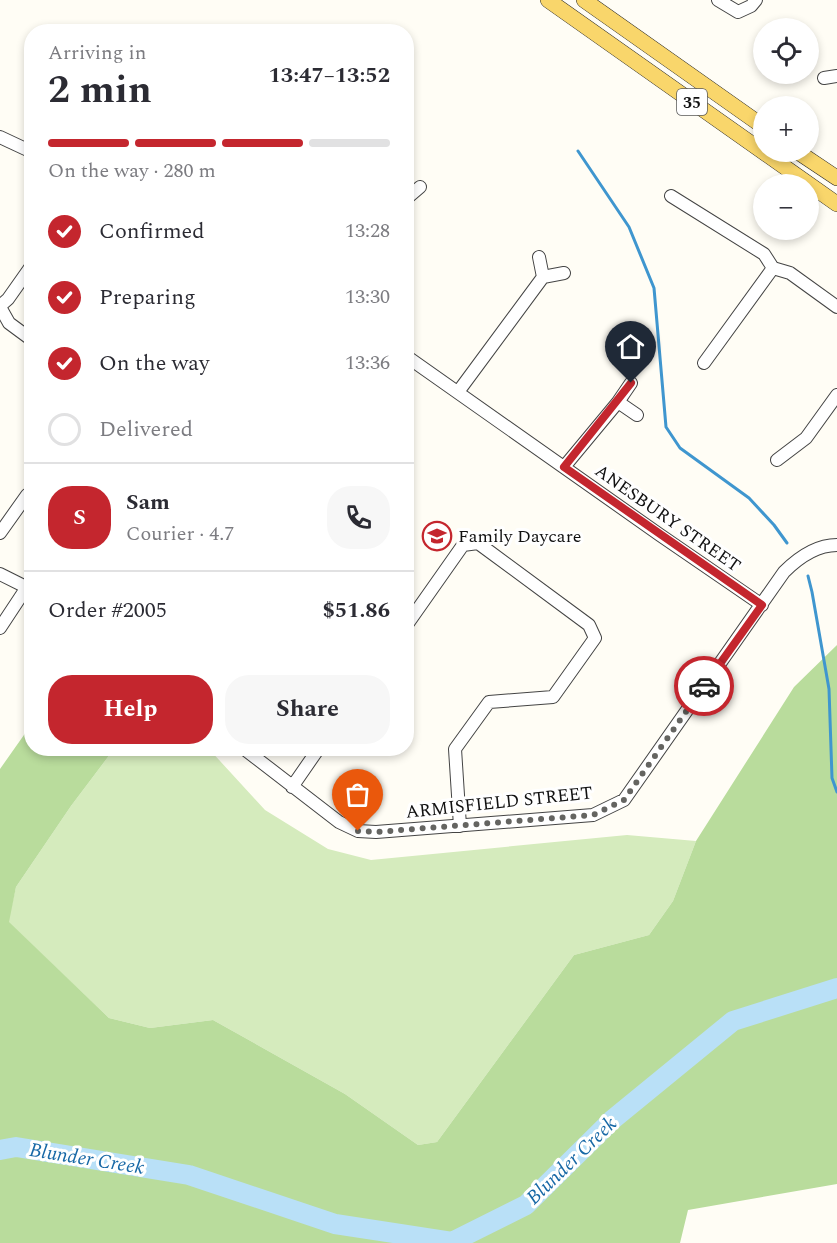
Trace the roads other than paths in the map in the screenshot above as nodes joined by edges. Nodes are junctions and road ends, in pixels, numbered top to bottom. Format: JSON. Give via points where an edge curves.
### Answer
{"nodes":[{"id":1,"x":548,"y":0,"type":"edge"},
{"id":2,"x":584,"y":0,"type":"edge"},
{"id":3,"x":718,"y":0,"type":"edge"},
{"id":4,"x":756,"y":0,"type":"edge"},
{"id":5,"x":753,"y":119,"type":"edge"},
{"id":6,"x":0,"y":137,"type":"edge"},
{"id":7,"x":24,"y":148,"type":"edge"},
{"id":8,"x":813,"y":162,"type":"edge"},
{"id":9,"x":837,"y":178,"type":"edge"},
{"id":10,"x":420,"y":187,"type":"dead end"},
{"id":11,"x":414,"y":192,"type":"edge"},
{"id":12,"x":672,"y":196,"type":"dead end"},
{"id":13,"x":837,"y":204,"type":"edge"},
{"id":14,"x":539,"y":257,"type":"dead end"},
{"id":15,"x":773,"y":268,"type":"junction"},
{"id":16,"x":564,"y":273,"type":"dead end"},
{"id":17,"x":24,"y":276,"type":"edge"},
{"id":18,"x":543,"y":277,"type":"junction"},
{"id":19,"x":0,"y":306,"type":"edge"},
{"id":20,"x":837,"y":307,"type":"edge"},
{"id":21,"x":24,"y":334,"type":"edge"},
{"id":22,"x":414,"y":363,"type":"edge"},
{"id":23,"x":704,"y":363,"type":"dead end"},
{"id":24,"x":631,"y":383,"type":"dead end"},
{"id":25,"x":458,"y":392,"type":"junction"},
{"id":26,"x":837,"y":395,"type":"edge"},
{"id":27,"x":618,"y":402,"type":"junction"},
{"id":28,"x":637,"y":414,"type":"dead end"},
{"id":29,"x":777,"y":460,"type":"dead end"},
{"id":30,"x":564,"y":467,"type":"junction"},
{"id":31,"x":24,"y":499,"type":"edge"},
{"id":32,"x":0,"y":533,"type":"edge"},
{"id":33,"x":837,"y":545,"type":"edge"},
{"id":34,"x":0,"y":574,"type":"edge"},
{"id":35,"x":24,"y":586,"type":"edge"},
{"id":36,"x":24,"y":596,"type":"edge"},
{"id":37,"x":762,"y":605,"type":"junction"},
{"id":38,"x":414,"y":615,"type":"edge"},
{"id":39,"x":0,"y":628,"type":"edge"},
{"id":40,"x":253,"y":756,"type":"edge"},
{"id":41,"x":313,"y":756,"type":"edge"},
{"id":42,"x":292,"y":787,"type":"junction"},
{"id":43,"x":460,"y":826,"type":"junction"}],
"edges":[{"from":1,"to":13,"type":"main road","number":"35"},
{"from":2,"to":5,"type":"main road","number":"35"},
{"from":3,"to":4,"type":"street","via":[[738,12]]},
{"from":6,"to":7,"type":"street"},
{"from":8,"to":9,"type":"main road"},
{"from":10,"to":11,"type":"street"},
{"from":12,"to":15,"type":"street","via":[[764,254]]},
{"from":14,"to":18,"type":"street"},
{"from":15,"to":20,"type":"street","via":[[790,273]]},
{"from":15,"to":23,"type":"street"},
{"from":16,"to":18,"type":"street"},
{"from":17,"to":19,"type":"street"},
{"from":18,"to":25,"type":"street"},
{"from":19,"to":21,"type":"street","via":[[9,324]]},
{"from":22,"to":25,"type":"street","name":"ANESBURY STREET"},
{"from":24,"to":27,"type":"street"},
{"from":25,"to":30,"type":"street","name":"ANESBURY STREET"},
{"from":26,"to":29,"type":"street","via":[[806,438]]},
{"from":27,"to":28,"type":"street"},
{"from":27,"to":30,"type":"street"},
{"from":30,"to":37,"type":"street","name":"ANESBURY STREET"},
{"from":31,"to":32,"type":"street"},
{"from":33,"to":37,"type":"street","name":"ARMISFIELD STREET","via":[[811,551],[792,564]]},
{"from":34,"to":35,"type":"street"},
{"from":36,"to":39,"type":"street"},
{"from":37,"to":43,"type":"street","name":"ARMISFIELD STREET","via":[[624,800],[593,815]]},
{"from":38,"to":43,"type":"street","via":[[463,545],[478,543],[589,625],[596,638],[553,697],[489,702],[455,749]]},
{"from":40,"to":42,"type":"street","name":"ARMISFIELD STREET"},
{"from":41,"to":42,"type":"street"},
{"from":42,"to":43,"type":"street","name":"ARMISFIELD STREET","via":[[339,822],[358,831]]}]}
